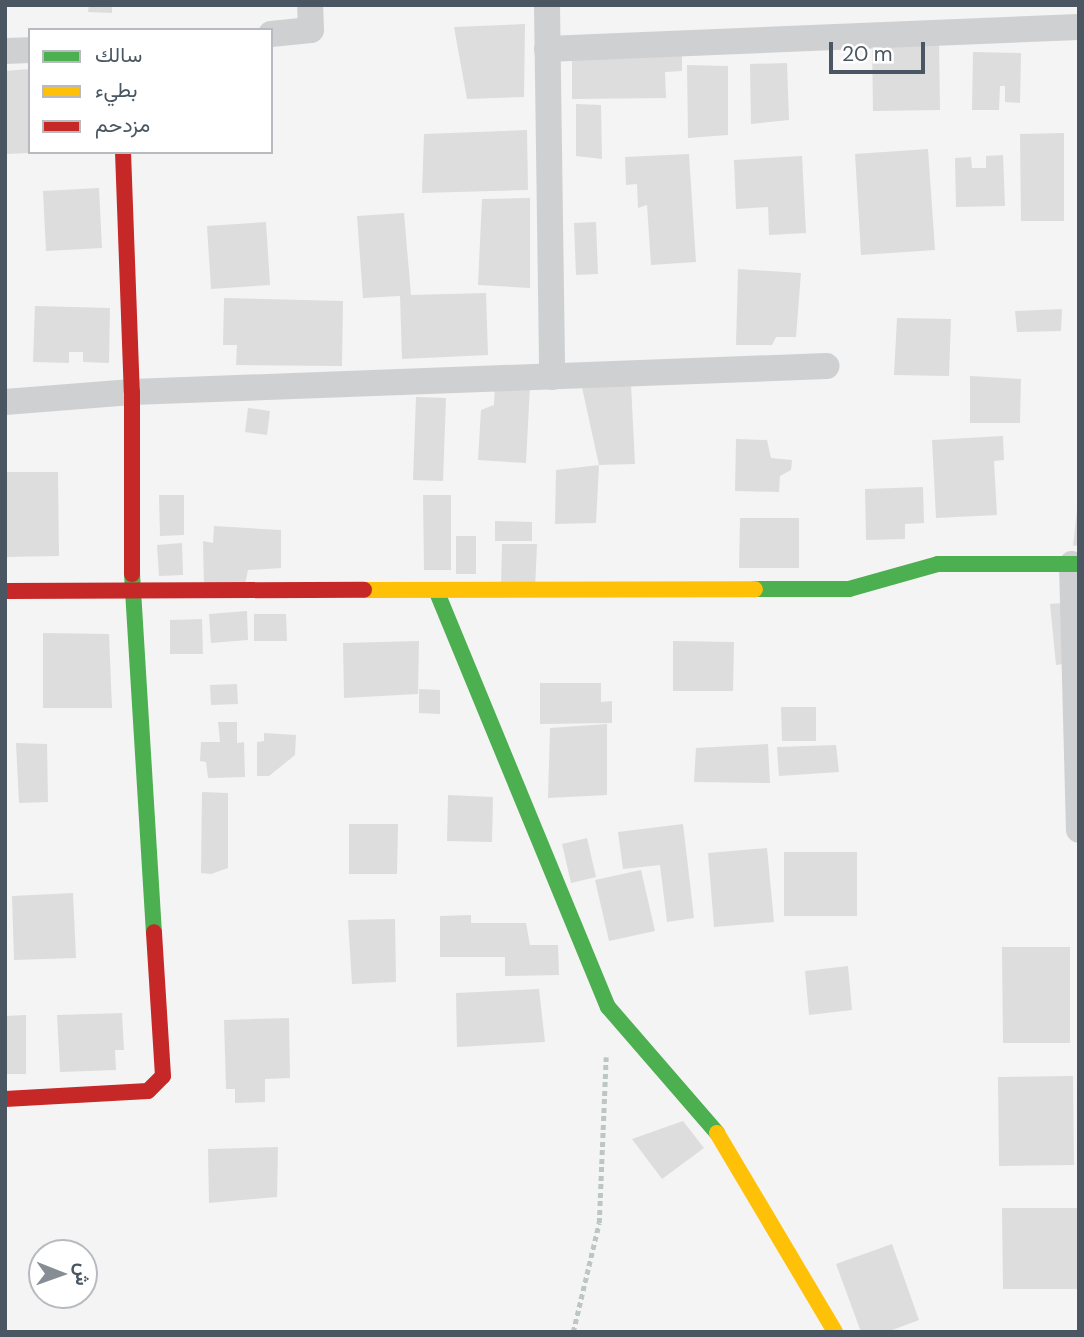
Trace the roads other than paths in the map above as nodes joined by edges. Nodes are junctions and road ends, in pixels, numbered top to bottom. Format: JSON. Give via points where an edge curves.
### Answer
{"nodes":[{"id":1,"x":310,"y":5,"type":"edge"},
{"id":2,"x":547,"y":5,"type":"edge"},
{"id":3,"x":1079,"y":27,"type":"edge"},
{"id":4,"x":273,"y":34,"type":"edge"},
{"id":5,"x":547,"y":49,"type":"junction"},
{"id":6,"x":28,"y":50,"type":"edge"},
{"id":7,"x":5,"y":51,"type":"edge"},
{"id":8,"x":123,"y":154,"type":"edge"},
{"id":9,"x":827,"y":366,"type":"dead end"},
{"id":10,"x":552,"y":377,"type":"junction"},
{"id":11,"x":132,"y":392,"type":"junction"},
{"id":12,"x":5,"y":402,"type":"edge"},
{"id":13,"x":1076,"y":564,"type":"edge"},
{"id":14,"x":132,"y":590,"type":"junction"},
{"id":15,"x":436,"y":590,"type":"junction"},
{"id":16,"x":5,"y":591,"type":"edge"},
{"id":17,"x":1079,"y":830,"type":"edge"},
{"id":18,"x":5,"y":1099,"type":"edge"},
{"id":19,"x":835,"y":1332,"type":"edge"}],
"edges":[{"from":1,"to":4,"type":"street","via":[[311,30]]},
{"from":2,"to":5,"type":"street"},
{"from":3,"to":5,"type":"street"},
{"from":5,"to":10,"type":"street"},
{"from":6,"to":7,"type":"street"},
{"from":8,"to":11,"type":"street"},
{"from":9,"to":10,"type":"street"},
{"from":10,"to":11,"type":"street"},
{"from":11,"to":12,"type":"street"},
{"from":11,"to":14,"type":"street"},
{"from":13,"to":15,"type":"street","via":[[938,564],[849,589]]},
{"from":13,"to":17,"type":"street"},
{"from":14,"to":15,"type":"street"},
{"from":14,"to":16,"type":"street"},
{"from":14,"to":18,"type":"street","via":[[163,1076],[148,1091]]},
{"from":15,"to":19,"type":"street","via":[[608,1007],[727,1145]]}]}
